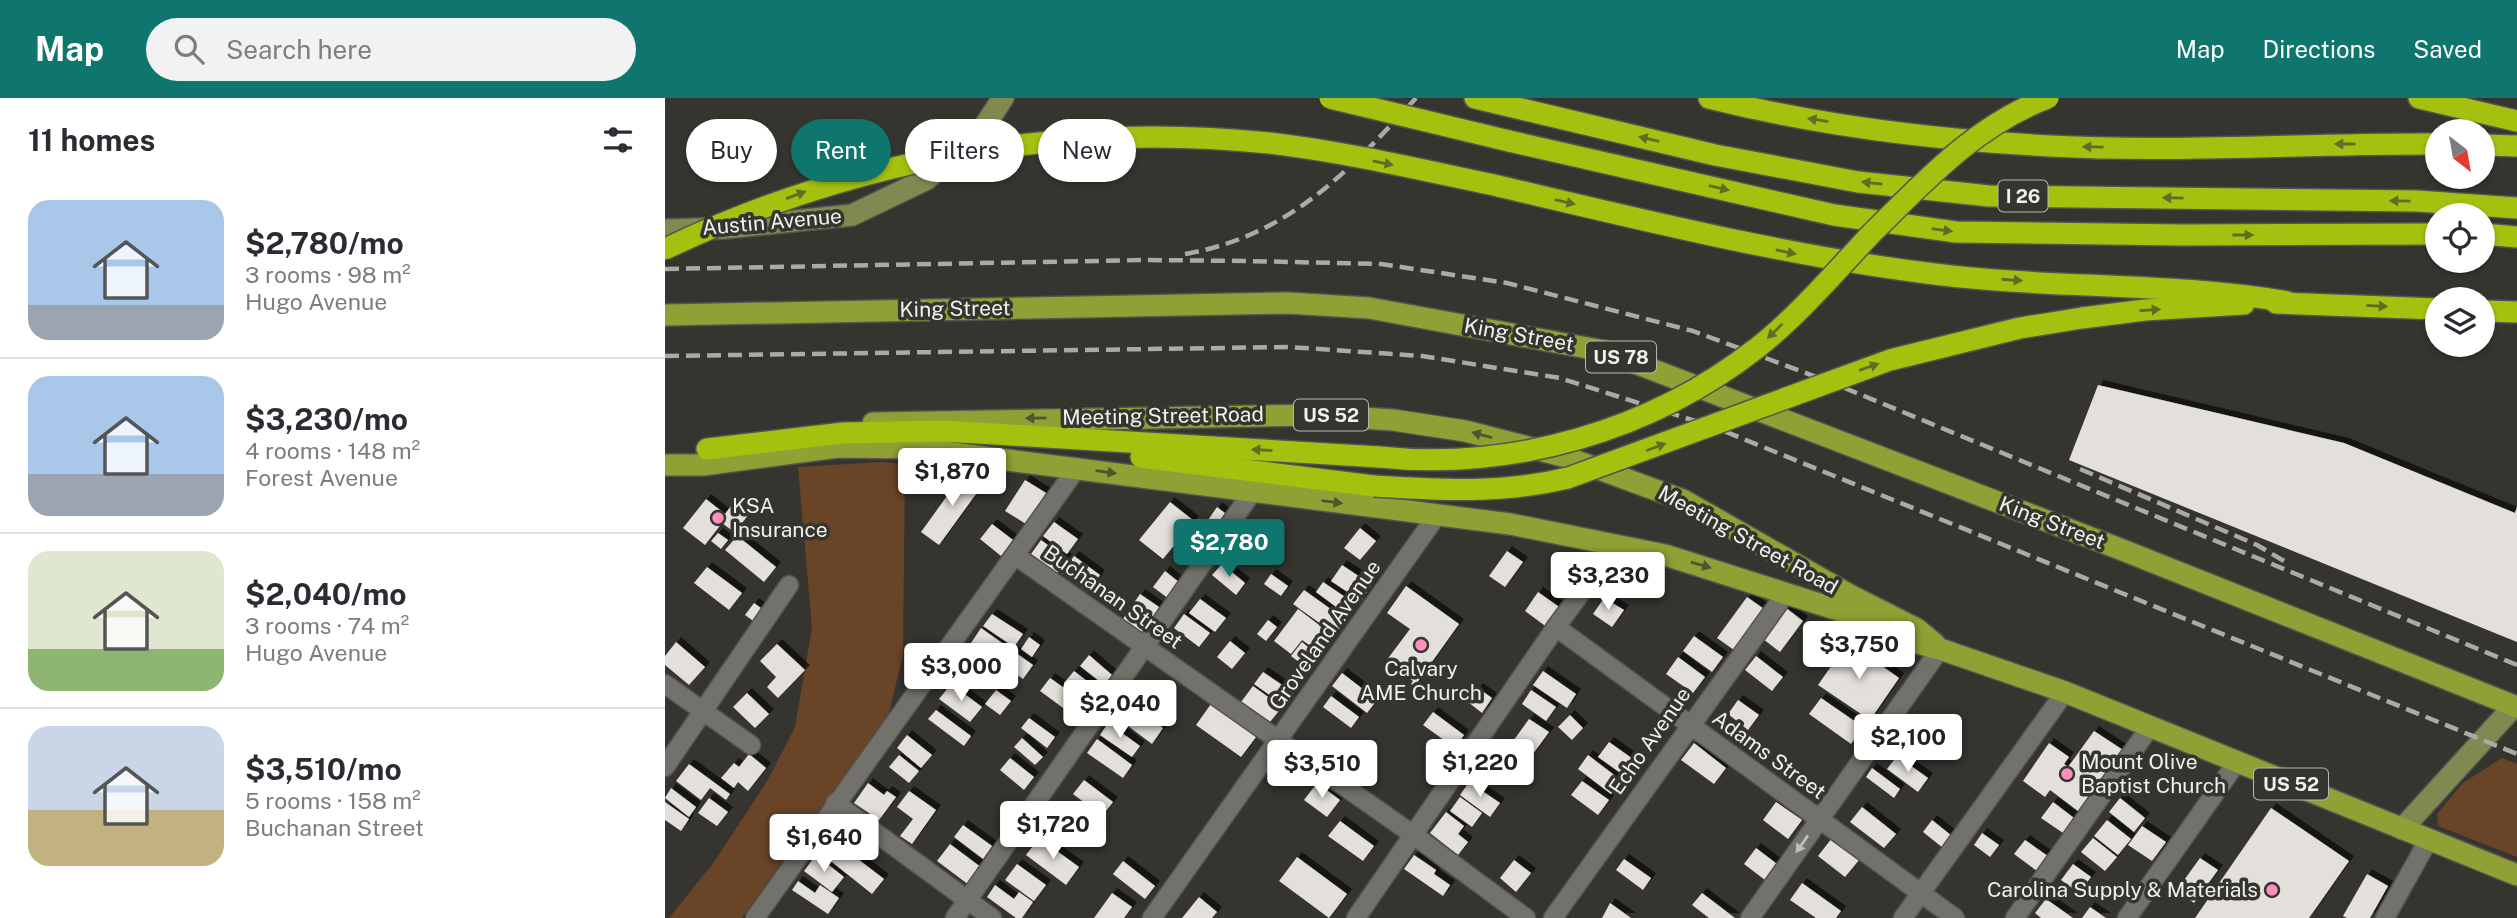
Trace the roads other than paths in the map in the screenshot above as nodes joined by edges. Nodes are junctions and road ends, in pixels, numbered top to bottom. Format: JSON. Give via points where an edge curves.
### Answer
{"nodes":[{"id":1,"x":1003,"y":98,"type":"edge"},
{"id":2,"x":1330,"y":98,"type":"edge"},
{"id":3,"x":1475,"y":98,"type":"edge"},
{"id":4,"x":1709,"y":98,"type":"edge"},
{"id":5,"x":2048,"y":98,"type":"edge"},
{"id":6,"x":2419,"y":98,"type":"edge"},
{"id":7,"x":2517,"y":121,"type":"edge"},
{"id":8,"x":2425,"y":144,"type":"edge"},
{"id":9,"x":2495,"y":145,"type":"edge"},
{"id":10,"x":2517,"y":146,"type":"edge"},
{"id":11,"x":2517,"y":208,"type":"edge"},
{"id":12,"x":665,"y":230,"type":"edge"},
{"id":13,"x":2425,"y":234,"type":"edge"},
{"id":14,"x":2495,"y":235,"type":"edge"},
{"id":15,"x":2517,"y":237,"type":"edge"},
{"id":16,"x":665,"y":249,"type":"edge"},
{"id":17,"x":2288,"y":302,"type":"junction"},
{"id":18,"x":2425,"y":308,"type":"edge"},
{"id":19,"x":2495,"y":311,"type":"edge"},
{"id":20,"x":2517,"y":312,"type":"edge"},
{"id":21,"x":665,"y":314,"type":"edge"},
{"id":22,"x":707,"y":449,"type":"junction"},
{"id":23,"x":797,"y":451,"type":"junction"},
{"id":24,"x":668,"y":468,"type":"edge"},
{"id":25,"x":1077,"y":468,"type":"junction"},
{"id":26,"x":1253,"y":491,"type":"junction"},
{"id":27,"x":1437,"y":515,"type":"junction"},
{"id":28,"x":1617,"y":544,"type":"junction"},
{"id":29,"x":1016,"y":556,"type":"junction"},
{"id":30,"x":789,"y":586,"type":"dead end"},
{"id":31,"x":1786,"y":593,"type":"junction"},
{"id":32,"x":1556,"y":627,"type":"junction"},
{"id":33,"x":1146,"y":648,"type":"junction"},
{"id":34,"x":1940,"y":649,"type":"junction"},
{"id":35,"x":665,"y":684,"type":"edge"},
{"id":36,"x":2064,"y":692,"type":"junction"},
{"id":37,"x":2516,"y":706,"type":"edge"},
{"id":38,"x":704,"y":711,"type":"junction"},
{"id":39,"x":1689,"y":724,"type":"junction"},
{"id":40,"x":2150,"y":727,"type":"junction"},
{"id":41,"x":1278,"y":741,"type":"junction"},
{"id":42,"x":751,"y":745,"type":"dead end"},
{"id":43,"x":2237,"y":762,"type":"junction"},
{"id":44,"x":665,"y":767,"type":"edge"},
{"id":45,"x":835,"y":803,"type":"junction"},
{"id":46,"x":1819,"y":820,"type":"junction"},
{"id":47,"x":2402,"y":829,"type":"junction"},
{"id":48,"x":1415,"y":836,"type":"junction"},
{"id":49,"x":2428,"y":839,"type":"junction"},
{"id":50,"x":2517,"y":875,"type":"edge"},
{"id":51,"x":1920,"y":893,"type":"junction"},
{"id":52,"x":967,"y":901,"type":"junction"},
{"id":53,"x":755,"y":918,"type":"edge"},
{"id":54,"x":955,"y":918,"type":"edge"},
{"id":55,"x":992,"y":918,"type":"edge"},
{"id":56,"x":1152,"y":918,"type":"edge"},
{"id":57,"x":1356,"y":918,"type":"edge"},
{"id":58,"x":1526,"y":918,"type":"edge"},
{"id":59,"x":1553,"y":918,"type":"edge"},
{"id":60,"x":1750,"y":918,"type":"edge"},
{"id":61,"x":1903,"y":918,"type":"edge"},
{"id":62,"x":1955,"y":918,"type":"edge"},
{"id":63,"x":2015,"y":918,"type":"edge"},
{"id":64,"x":2127,"y":918,"type":"edge"},
{"id":65,"x":2385,"y":918,"type":"edge"}],
"edges":[{"from":1,"to":12,"type":"street","name":"Austin Avenue","via":[[984,127],[927,179],[852,215]]},
{"from":2,"to":13,"type":"highway","number":"I 26","one_way":true,"bridge":true,"via":[[1834,215],[1956,232]]},
{"from":11,"to":3,"type":"highway","number":"I 26","one_way":true,"via":[[2417,201],[1989,196],[1858,182],[1715,155]]},
{"from":8,"to":4,"type":"highway","one_way":true,"via":[[2050,146],[1879,130]]},
{"from":5,"to":22,"type":"highway","one_way":true,"bridge":true,"via":[[1984,130],[1938,167],[1758,346],[1697,386],[1605,430],[1521,453],[1433,462],[943,431],[826,434]]},
{"from":6,"to":7,"type":"highway"},
{"from":9,"to":10,"type":"highway"},
{"from":14,"to":15,"type":"highway"},
{"from":16,"to":17,"type":"highway","one_way":true,"bridge":true,"via":[[715,225],[845,178],[941,155],[1066,139],[1186,138],[1268,144],[1498,186],[1808,256],[1937,274],[2227,292]]},
{"from":17,"to":18,"type":"highway","one_way":true},
{"from":23,"to":17,"type":"highway","one_way":true,"bridge":true,"via":[[893,442],[976,444],[1102,452],[1374,486],[1491,491],[1568,478],[1890,360],[2020,327],[2145,310]]},
{"from":19,"to":20,"type":"highway"},
{"from":21,"to":37,"type":"main road","name":"King Street","number":"US 78","via":[[1288,303],[1369,308],[1604,351]]},
{"from":22,"to":24,"type":"main road","name":"Meeting Street Road","number":"US 52"},
{"from":34,"to":22,"type":"main road","name":"Meeting Street Road","number":"US 52","one_way":true,"via":[[1917,629],[1683,500],[1563,456],[1465,431],[1317,415],[912,420],[823,427]]},
{"from":23,"to":24,"type":"main road","name":"Meeting Street Road","number":"US 52"},
{"from":23,"to":25,"type":"main road","name":"Meeting Street Road","number":"US 52","via":[[896,447]]},
{"from":25,"to":26,"type":"main road","name":"Meeting Street Road","number":"US 52","one_way":true},
{"from":25,"to":29,"type":"street"},
{"from":26,"to":27,"type":"main road","name":"Meeting Street Road","number":"US 52","one_way":true},
{"from":26,"to":33,"type":"street"},
{"from":27,"to":28,"type":"main road","name":"Meeting Street Road","number":"US 52"},
{"from":27,"to":41,"type":"street","name":"Groveland Avenue"},
{"from":28,"to":31,"type":"main road","name":"Meeting Street Road","number":"US 52","one_way":true,"via":[[1720,570]]},
{"from":28,"to":32,"type":"street"},
{"from":29,"to":33,"type":"street","name":"Buchanan Street"},
{"from":29,"to":45,"type":"street"},
{"from":30,"to":38,"type":"street"},
{"from":31,"to":34,"type":"main road","name":"Meeting Street Road","number":"US 52"},
{"from":31,"to":39,"type":"street","name":"Echo Avenue"},
{"from":32,"to":39,"type":"street","name":"Adams Street"},
{"from":32,"to":48,"type":"street"},
{"from":33,"to":41,"type":"street","name":"Buchanan Street"},
{"from":33,"to":52,"type":"street"},
{"from":34,"to":36,"type":"main road","name":"Meeting Street Road","number":"US 52"},
{"from":34,"to":46,"type":"street"},
{"from":35,"to":38,"type":"street"},
{"from":36,"to":40,"type":"main road","name":"Meeting Street Road","number":"US 52"},
{"from":36,"to":51,"type":"street"},
{"from":37,"to":47,"type":"street"},
{"from":38,"to":42,"type":"street"},
{"from":38,"to":44,"type":"street"},
{"from":39,"to":46,"type":"street","name":"Adams Street"},
{"from":39,"to":59,"type":"street","name":"Echo Avenue"},
{"from":40,"to":43,"type":"main road","name":"Meeting Street Road","number":"US 52"},
{"from":40,"to":63,"type":"street"},
{"from":41,"to":48,"type":"street","name":"Buchanan Street"},
{"from":41,"to":56,"type":"street","name":"Groveland Avenue"},
{"from":43,"to":47,"type":"main road","name":"Meeting Street Road","number":"US 52"},
{"from":43,"to":64,"type":"street"},
{"from":45,"to":52,"type":"street"},
{"from":45,"to":53,"type":"street"},
{"from":46,"to":51,"type":"street","name":"Adams Street"},
{"from":46,"to":60,"type":"street","one_way":true},
{"from":47,"to":49,"type":"main road","name":"Meeting Street Road","number":"US 52"},
{"from":48,"to":57,"type":"street"},
{"from":48,"to":58,"type":"street","name":"Buchanan Street"},
{"from":49,"to":50,"type":"main road","name":"Meeting Street Road","number":"US 52"},
{"from":49,"to":65,"type":"street"},
{"from":51,"to":61,"type":"street"},
{"from":51,"to":62,"type":"street","name":"Adams Street"},
{"from":52,"to":54,"type":"street"},
{"from":52,"to":55,"type":"street"}]}
